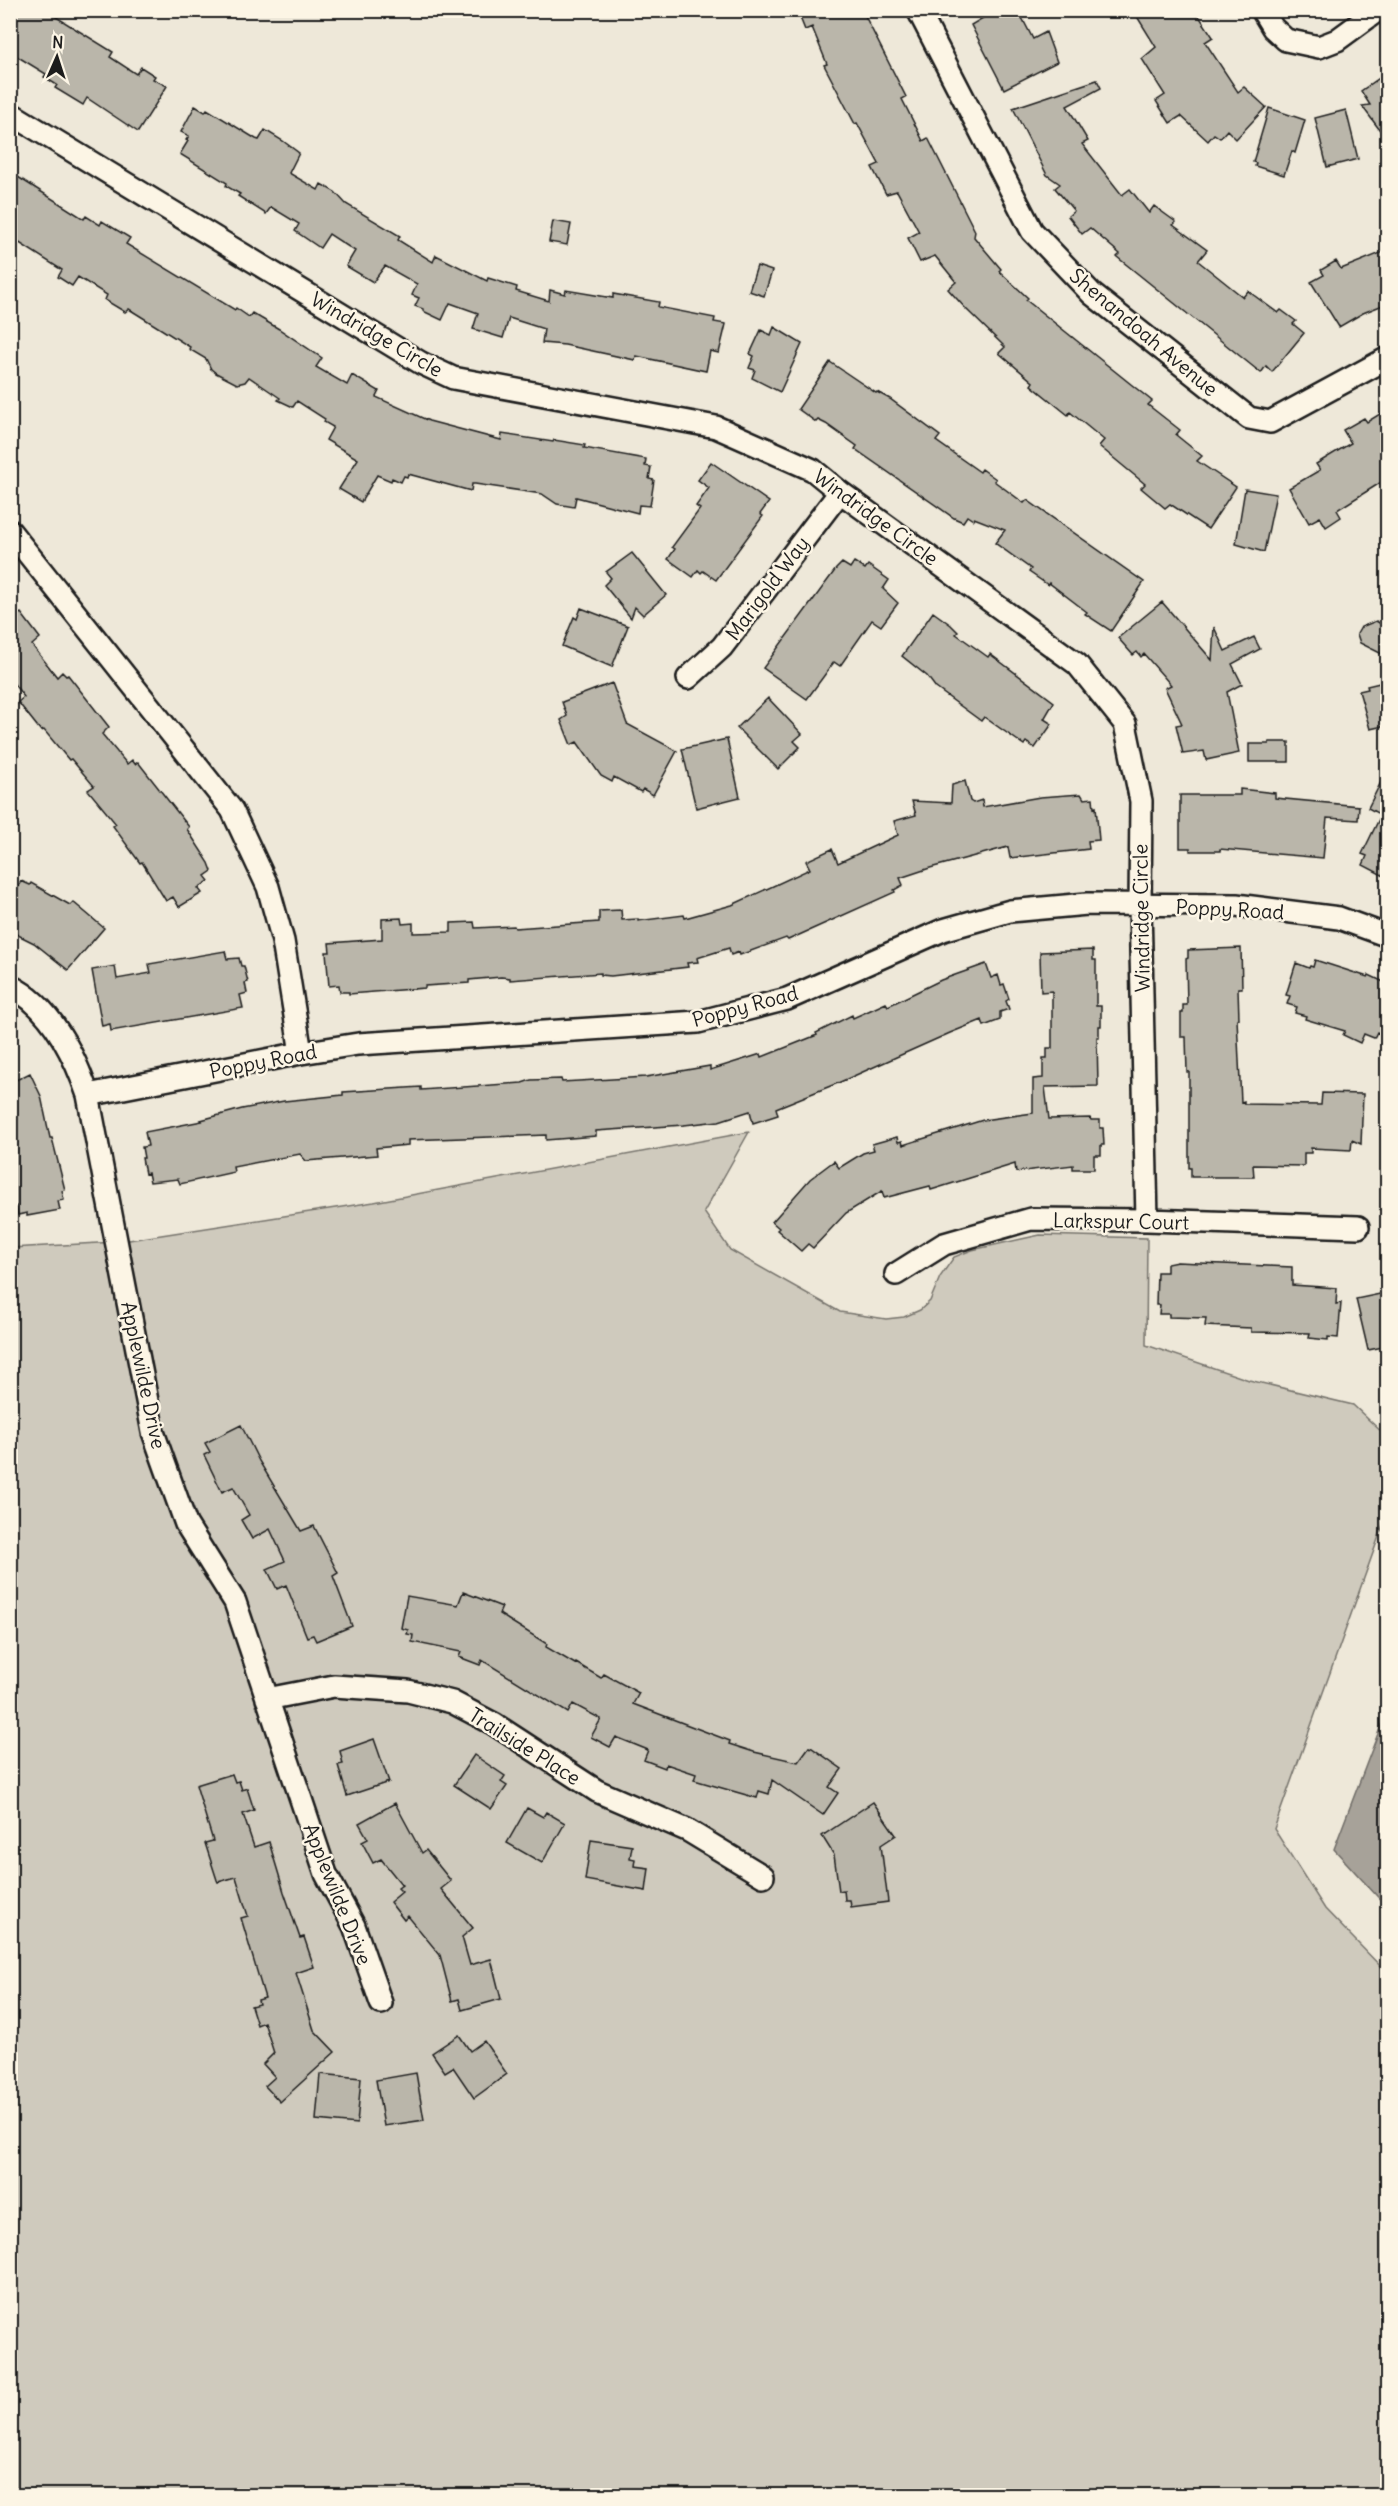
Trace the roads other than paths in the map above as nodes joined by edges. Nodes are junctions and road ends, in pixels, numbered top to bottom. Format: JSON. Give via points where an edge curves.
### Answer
{"nodes":[{"id":1,"x":918,"y":10,"type":"edge"},
{"id":2,"x":1262,"y":10,"type":"edge"},
{"id":3,"x":1378,"y":10,"type":"edge"},
{"id":4,"x":10,"y":113,"type":"edge"},
{"id":5,"x":1388,"y":358,"type":"edge"},
{"id":6,"x":840,"y":492,"type":"junction"},
{"id":7,"x":10,"y":531,"type":"edge"},
{"id":8,"x":688,"y":678,"type":"dead end"},
{"id":9,"x":1140,"y":905,"type":"junction"},
{"id":10,"x":1388,"y":936,"type":"edge"},
{"id":11,"x":10,"y":986,"type":"edge"},
{"id":12,"x":301,"y":1053,"type":"junction"},
{"id":13,"x":88,"y":1095,"type":"junction"},
{"id":14,"x":1147,"y":1220,"type":"junction"},
{"id":15,"x":1358,"y":1227,"type":"dead end"},
{"id":16,"x":896,"y":1274,"type":"dead end"},
{"id":17,"x":267,"y":1699,"type":"junction"},
{"id":18,"x":764,"y":1876,"type":"dead end"},
{"id":19,"x":381,"y":2003,"type":"dead end"}],
"edges":[{"from":1,"to":5,"type":"street","name":"Shenandoah Avenue","via":[[1032,231],[1092,294],[1249,418],[1270,422]]},
{"from":2,"to":3,"type":"street","via":[[1286,40],[1318,47],[1336,40]]},
{"from":4,"to":6,"type":"street","name":"Windridge Circle","via":[[421,363],[453,378],[716,427],[813,470]]},
{"from":6,"to":8,"type":"street","name":"Marigold Way","via":[[722,647]]},
{"from":6,"to":9,"type":"street","name":"Windridge Circle","via":[[1077,664],[1125,724],[1141,801]]},
{"from":7,"to":12,"type":"street","via":[[232,810],[268,887],[283,941]]},
{"from":9,"to":10,"type":"street","name":"Poppy Road","via":[[1236,905],[1339,918]]},
{"from":9,"to":12,"type":"street","name":"Poppy Road","via":[[1087,904],[1010,911],[943,930],[787,999],[698,1022],[358,1044]]},
{"from":9,"to":14,"type":"street","name":"Windridge Circle"},
{"from":11,"to":13,"type":"street","name":"Applewilde Drive","via":[[52,1020],[78,1067]]},
{"from":12,"to":13,"type":"street","name":"Poppy Road"},
{"from":13,"to":17,"type":"street","name":"Applewilde Drive","via":[[153,1432],[186,1524],[235,1602]]},
{"from":14,"to":15,"type":"street","name":"Larkspur Court"},
{"from":14,"to":16,"type":"street","name":"Larkspur Court","via":[[1031,1219],[944,1244]]},
{"from":17,"to":18,"type":"street","name":"Trailside Place","via":[[334,1686],[408,1691],[452,1702],[494,1724],[597,1791],[687,1830]]},
{"from":17,"to":19,"type":"street","name":"Applewilde Drive","via":[[326,1874],[354,1926]]}]}
